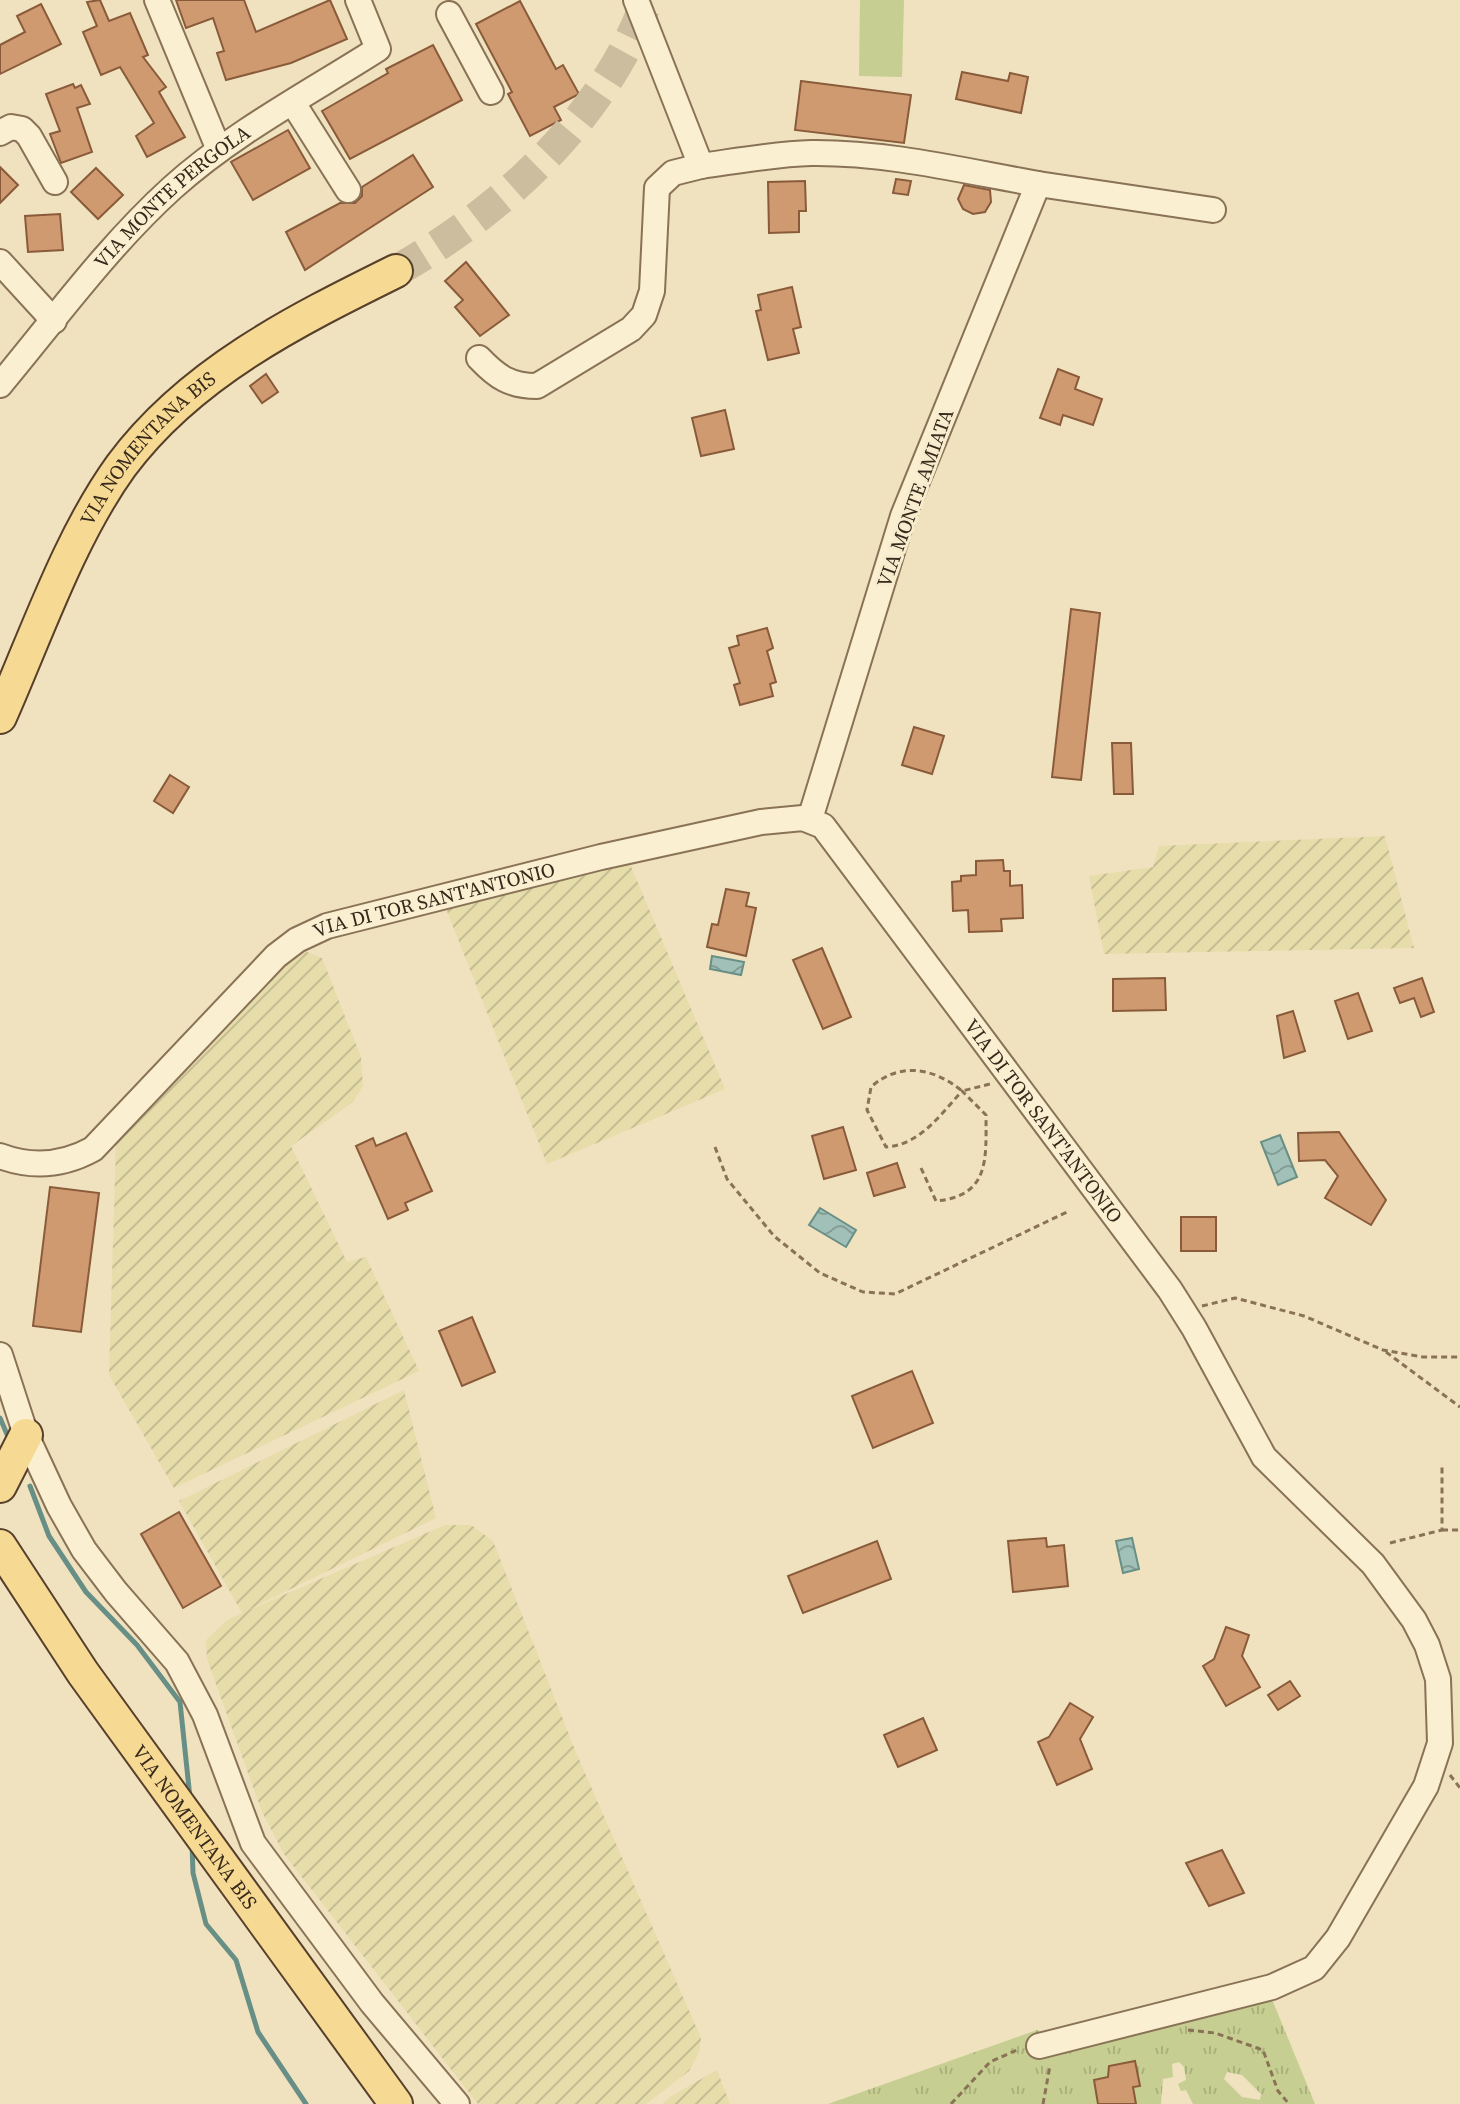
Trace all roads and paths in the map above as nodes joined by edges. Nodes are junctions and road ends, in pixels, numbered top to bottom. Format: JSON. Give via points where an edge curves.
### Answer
{"nodes":[{"id":1,"x":157,"y":0,"type":"edge"},
{"id":2,"x":358,"y":0,"type":"edge"},
{"id":3,"x":636,"y":0,"type":"edge"},
{"id":4,"x":449,"y":14,"type":"dead end"},
{"id":5,"x":491,"y":92,"type":"dead end"},
{"id":6,"x":293,"y":103,"type":"junction"},
{"id":7,"x":0,"y":133,"type":"edge"},
{"id":8,"x":219,"y":150,"type":"junction"},
{"id":9,"x":701,"y":166,"type":"junction"},
{"id":10,"x":55,"y":182,"type":"dead end"},
{"id":11,"x":1038,"y":184,"type":"junction"},
{"id":12,"x":348,"y":190,"type":"dead end"},
{"id":13,"x":1213,"y":210,"type":"dead end"},
{"id":14,"x":0,"y":262,"type":"edge"},
{"id":15,"x":396,"y":271,"type":"tunnel mouth"},
{"id":16,"x":54,"y":321,"type":"junction"},
{"id":17,"x":479,"y":358,"type":"dead end"},
{"id":18,"x":0,"y":385,"type":"edge"},
{"id":19,"x":0,"y":717,"type":"edge"},
{"id":20,"x":810,"y":819,"type":"junction"},
{"id":21,"x":1006,"y":1072,"type":"junction"},
{"id":22,"x":962,"y":1091,"type":"junction"},
{"id":23,"x":715,"y":1147,"type":"dead end"},
{"id":24,"x":0,"y":1156,"type":"edge"},
{"id":25,"x":921,"y":1168,"type":"dead end"},
{"id":26,"x":1067,"y":1212,"type":"dead end"},
{"id":27,"x":1199,"y":1307,"type":"dead end"},
{"id":28,"x":1383,"y":1350,"type":"junction"},
{"id":29,"x":0,"y":1355,"type":"edge"},
{"id":30,"x":1460,"y":1357,"type":"edge"},
{"id":31,"x":1460,"y":1407,"type":"edge"},
{"id":32,"x":14,"y":1449,"type":"edge"},
{"id":33,"x":1442,"y":1466,"type":"dead end"},
{"id":34,"x":0,"y":1486,"type":"edge"},
{"id":35,"x":1442,"y":1530,"type":"junction"},
{"id":36,"x":1460,"y":1530,"type":"edge"},
{"id":37,"x":1390,"y":1543,"type":"dead end"},
{"id":38,"x":0,"y":1546,"type":"edge"},
{"id":39,"x":1186,"y":2030,"type":"dead end"},
{"id":40,"x":1039,"y":2051,"type":"junction"},
{"id":41,"x":396,"y":2104,"type":"edge"},
{"id":42,"x":457,"y":2104,"type":"edge"},
{"id":43,"x":951,"y":2104,"type":"edge"},
{"id":44,"x":1043,"y":2104,"type":"edge"},
{"id":45,"x":1289,"y":2104,"type":"edge"}],
"edges":[{"from":1,"to":8,"type":"street"},
{"from":2,"to":6,"type":"street","name":"VIA MONTE PERGOLA","via":[[378,49]]},
{"from":3,"to":9,"type":"street"},
{"from":4,"to":5,"type":"street"},
{"from":6,"to":8,"type":"street","name":"VIA MONTE PERGOLA"},
{"from":6,"to":12,"type":"street"},
{"from":7,"to":10,"type":"street","via":[[11,127],[26,132]]},
{"from":8,"to":16,"type":"street","name":"VIA MONTE PERGOLA","via":[[161,199]]},
{"from":9,"to":11,"type":"street","via":[[844,154]]},
{"from":9,"to":17,"type":"street","via":[[673,173],[657,188],[652,291],[638,323],[537,386],[497,378]]},
{"from":11,"to":13,"type":"street"},
{"from":11,"to":20,"type":"street","name":"VIA MONTE AMIATA","via":[[903,516]]},
{"from":14,"to":16,"type":"street"},
{"from":15,"to":19,"type":"main road","name":"VIA NOMENTANA BIS","via":[[251,349],[201,385],[134,451],[78,543]]},
{"from":16,"to":18,"type":"street","name":"VIA MONTE PERGOLA"},
{"from":20,"to":21,"type":"street","name":"VIA DI TOR SANT'ANTONIO","via":[[832,836]]},
{"from":20,"to":24,"type":"street","name":"VIA DI TOR SANT'ANTONIO","via":[[774,819],[601,857],[422,900],[309,934],[276,956],[93,1149],[52,1163]]},
{"from":21,"to":22,"type":"path","via":[[987,1087]]},
{"from":21,"to":40,"type":"street","name":"VIA DI TOR SANT'ANTONIO","via":[[1183,1309],[1264,1457],[1373,1564],[1409,1612],[1434,1663],[1442,1708],[1438,1758],[1426,1786],[1338,1938],[1314,1968],[1272,1987]]},
{"from":22,"to":22,"type":"path","via":[[946,1078],[913,1069],[887,1073],[871,1087],[867,1110],[875,1131],[891,1147],[932,1125]]},
{"from":22,"to":25,"type":"path","via":[[986,1115],[984,1170],[956,1199],[936,1201]]},
{"from":23,"to":26,"type":"path","via":[[727,1179],[774,1236],[820,1273],[863,1292],[895,1294]]},
{"from":27,"to":28,"type":"path","via":[[1235,1298],[1261,1303]]},
{"from":28,"to":30,"type":"path"},
{"from":28,"to":31,"type":"path"},
{"from":29,"to":32,"type":"street"},
{"from":32,"to":34,"type":"main road"},
{"from":32,"to":42,"type":"street","via":[[84,1550],[177,1662],[205,1715],[253,1843],[372,2003]]},
{"from":33,"to":35,"type":"path"},
{"from":35,"to":36,"type":"path"},
{"from":35,"to":37,"type":"path"},
{"from":38,"to":41,"type":"main road","name":"VIA NOMENTANA BIS","via":[[83,1673]]},
{"from":39,"to":45,"type":"path","via":[[1215,2033],[1263,2050],[1278,2091]]},
{"from":40,"to":43,"type":"path","via":[[990,2062]]},
{"from":40,"to":44,"type":"path"}]}
